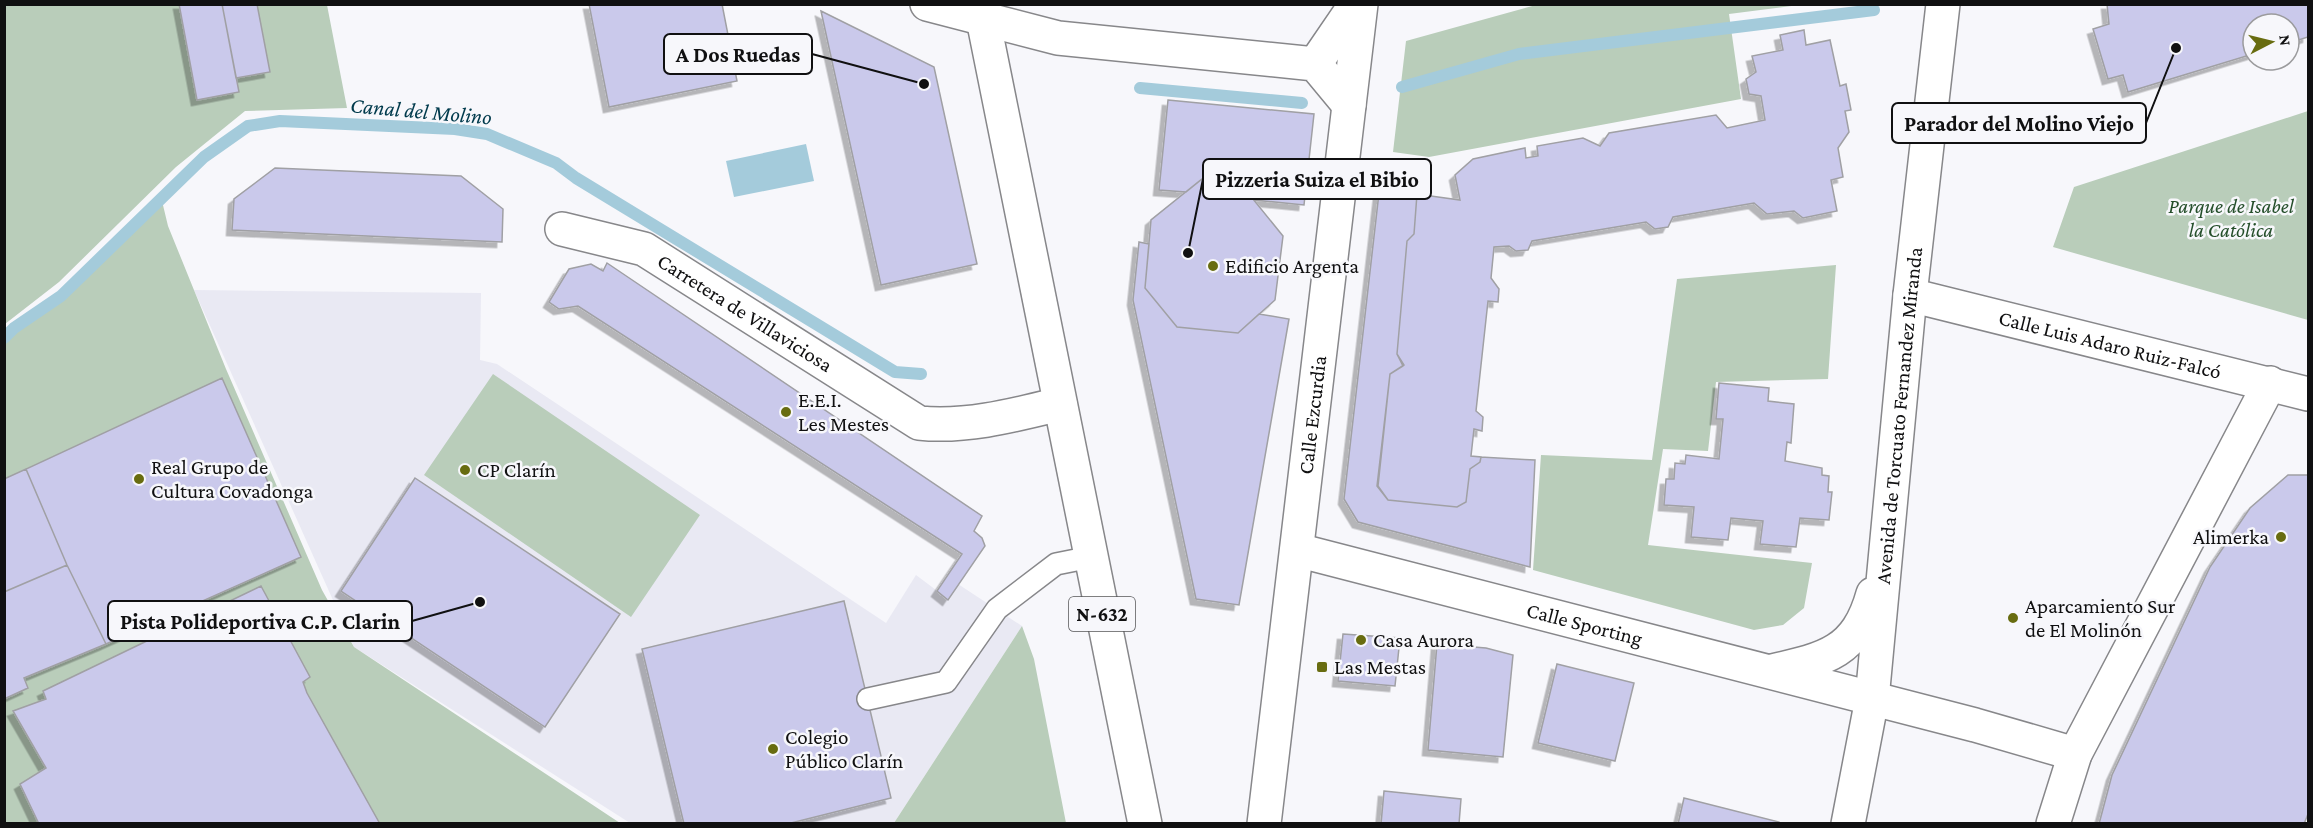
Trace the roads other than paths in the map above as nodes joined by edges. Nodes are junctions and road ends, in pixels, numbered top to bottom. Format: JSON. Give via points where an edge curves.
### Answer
{"nodes":[{"id":1,"x":1356,"y":4,"type":"edge"},
{"id":2,"x":1361,"y":4,"type":"edge"},
{"id":3,"x":1943,"y":4,"type":"edge"},
{"id":4,"x":929,"y":5,"type":"edge"},
{"id":5,"x":981,"y":12,"type":"edge"},
{"id":6,"x":1315,"y":64,"type":"junction"},
{"id":7,"x":1349,"y":105,"type":"junction"},
{"id":8,"x":562,"y":229,"type":"dead end"},
{"id":9,"x":1910,"y":295,"type":"junction"},
{"id":10,"x":2270,"y":383,"type":"junction"},
{"id":11,"x":2308,"y":394,"type":"edge"},
{"id":12,"x":1060,"y":404,"type":"junction"},
{"id":13,"x":1888,"y":536,"type":"junction"},
{"id":14,"x":1297,"y":550,"type":"junction"},
{"id":15,"x":1091,"y":557,"type":"junction"},
{"id":16,"x":1770,"y":672,"type":"junction"},
{"id":17,"x":867,"y":699,"type":"dead end"},
{"id":18,"x":1872,"y":699,"type":"junction"},
{"id":19,"x":2074,"y":754,"type":"junction"},
{"id":20,"x":1145,"y":824,"type":"edge"},
{"id":21,"x":1264,"y":824,"type":"edge"},
{"id":22,"x":1848,"y":824,"type":"edge"},
{"id":23,"x":2053,"y":824,"type":"edge"}],
"edges":[{"from":1,"to":6,"type":"street"},
{"from":2,"to":7,"type":"street","name":"Calle Ezcurdia"},
{"from":3,"to":9,"type":"street","name":"Avenida de Torcuato Fernandez Miranda"},
{"from":4,"to":5,"type":"street"},
{"from":5,"to":6,"type":"street","via":[[1058,38]]},
{"from":5,"to":12,"type":"street","number":"N-632"},
{"from":6,"to":7,"type":"street"},
{"from":7,"to":14,"type":"street","name":"Calle Ezcurdia"},
{"from":8,"to":12,"type":"street","name":"Carretera de Villaviciosa","via":[[644,249],[919,423],[973,422]]},
{"from":9,"to":10,"type":"street","name":"Calle Luis Adaro Ruiz-Falcó"},
{"from":9,"to":13,"type":"street","name":"Avenida de Torcuato Fernandez Miranda"},
{"from":10,"to":11,"type":"street","name":"Calle Luis Adaro Ruiz-Falcó"},
{"from":10,"to":19,"type":"street"},
{"from":12,"to":15,"type":"street","number":"N-632"},
{"from":13,"to":16,"type":"street","via":[[1867,617],[1852,640],[1822,657]]},
{"from":13,"to":18,"type":"street","name":"Avenida de Torcuato Fernandez Miranda"},
{"from":14,"to":16,"type":"street","name":"Calle Sporting"},
{"from":14,"to":21,"type":"street","name":"Calle Ezcurdia"},
{"from":15,"to":17,"type":"lane","via":[[1056,564],[997,609],[946,682]]},
{"from":15,"to":20,"type":"street","number":"N-632"},
{"from":16,"to":18,"type":"street","name":"Calle Sporting"},
{"from":18,"to":19,"type":"street","name":"Calle Sporting"},
{"from":18,"to":22,"type":"street","name":"Avenida de Torcuato Fernandez Miranda"},
{"from":19,"to":23,"type":"street"}]}
